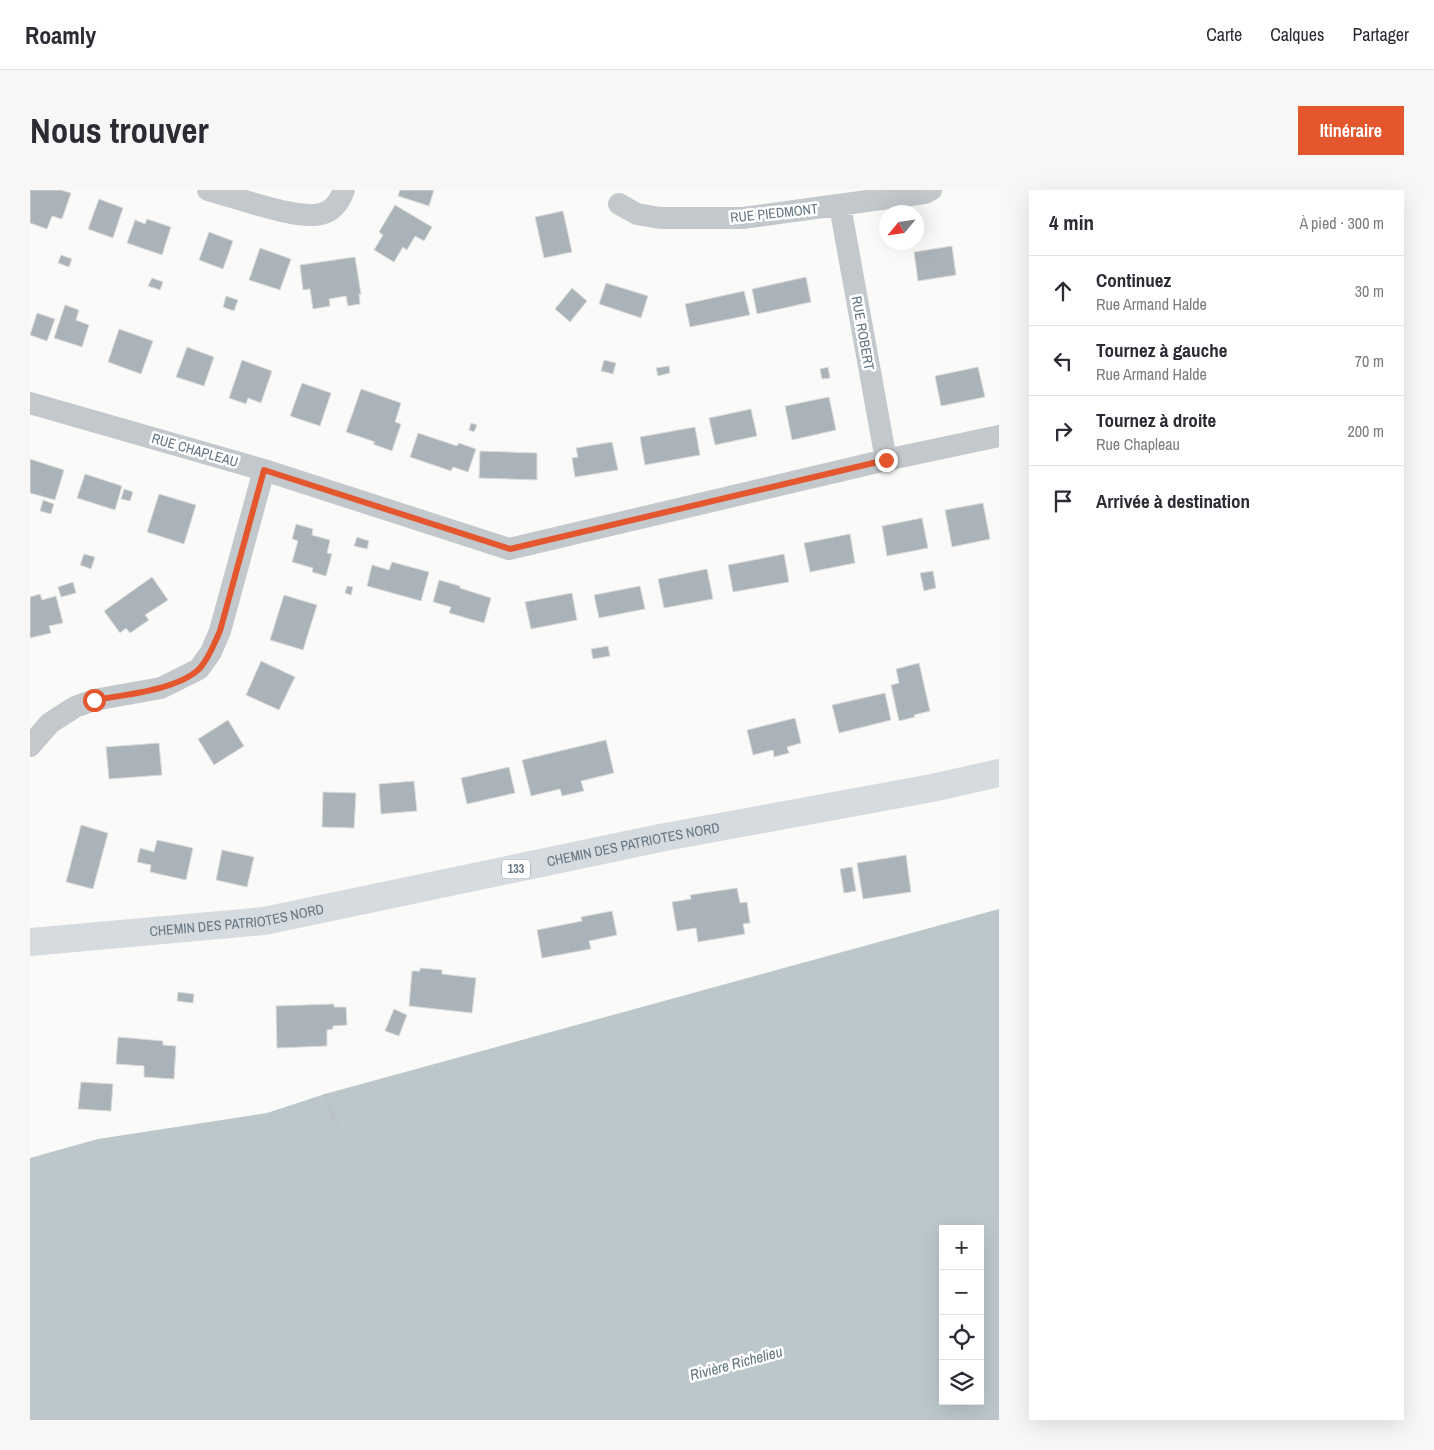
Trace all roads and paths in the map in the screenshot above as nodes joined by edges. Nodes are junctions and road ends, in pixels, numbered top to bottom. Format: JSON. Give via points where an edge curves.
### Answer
{"nodes":[{"id":1,"x":208,"y":190,"type":"edge"},
{"id":2,"x":344,"y":190,"type":"edge"},
{"id":3,"x":931,"y":190,"type":"edge"},
{"id":4,"x":619,"y":204,"type":"dead end"},
{"id":5,"x":840,"y":206,"type":"junction"},
{"id":6,"x":30,"y":403,"type":"edge"},
{"id":7,"x":999,"y":436,"type":"edge"},
{"id":8,"x":886,"y":460,"type":"junction"},
{"id":9,"x":264,"y":470,"type":"junction"},
{"id":10,"x":30,"y":746,"type":"edge"},
{"id":11,"x":999,"y":773,"type":"edge"},
{"id":12,"x":30,"y":942,"type":"edge"},
{"id":13,"x":325,"y":1094,"type":"dead end"},
{"id":14,"x":338,"y":1130,"type":"dead end"}],
"edges":[{"from":1,"to":2,"type":"street","via":[[298,215],[322,214],[337,206]]},
{"from":3,"to":5,"type":"street","name":"RUE PIEDMONT"},
{"from":4,"to":5,"type":"street","name":"RUE PIEDMONT","via":[[637,214],[697,219],[743,218]]},
{"from":5,"to":8,"type":"street","name":"RUE ROBERT"},
{"from":6,"to":9,"type":"street","name":"RUE CHAPLEAU"},
{"from":7,"to":8,"type":"street","name":"RUE CHAPLEAU"},
{"from":8,"to":9,"type":"street","name":"RUE CHAPLEAU","via":[[510,549]]},
{"from":9,"to":10,"type":"street","via":[[220,631],[199,669],[161,688],[75,706],[50,723]]},
{"from":11,"to":12,"type":"main road","name":"CHEMIN DES PATRIOTES NORD","number":"133","via":[[660,838],[264,922]]},
{"from":13,"to":14,"type":"path"}]}
